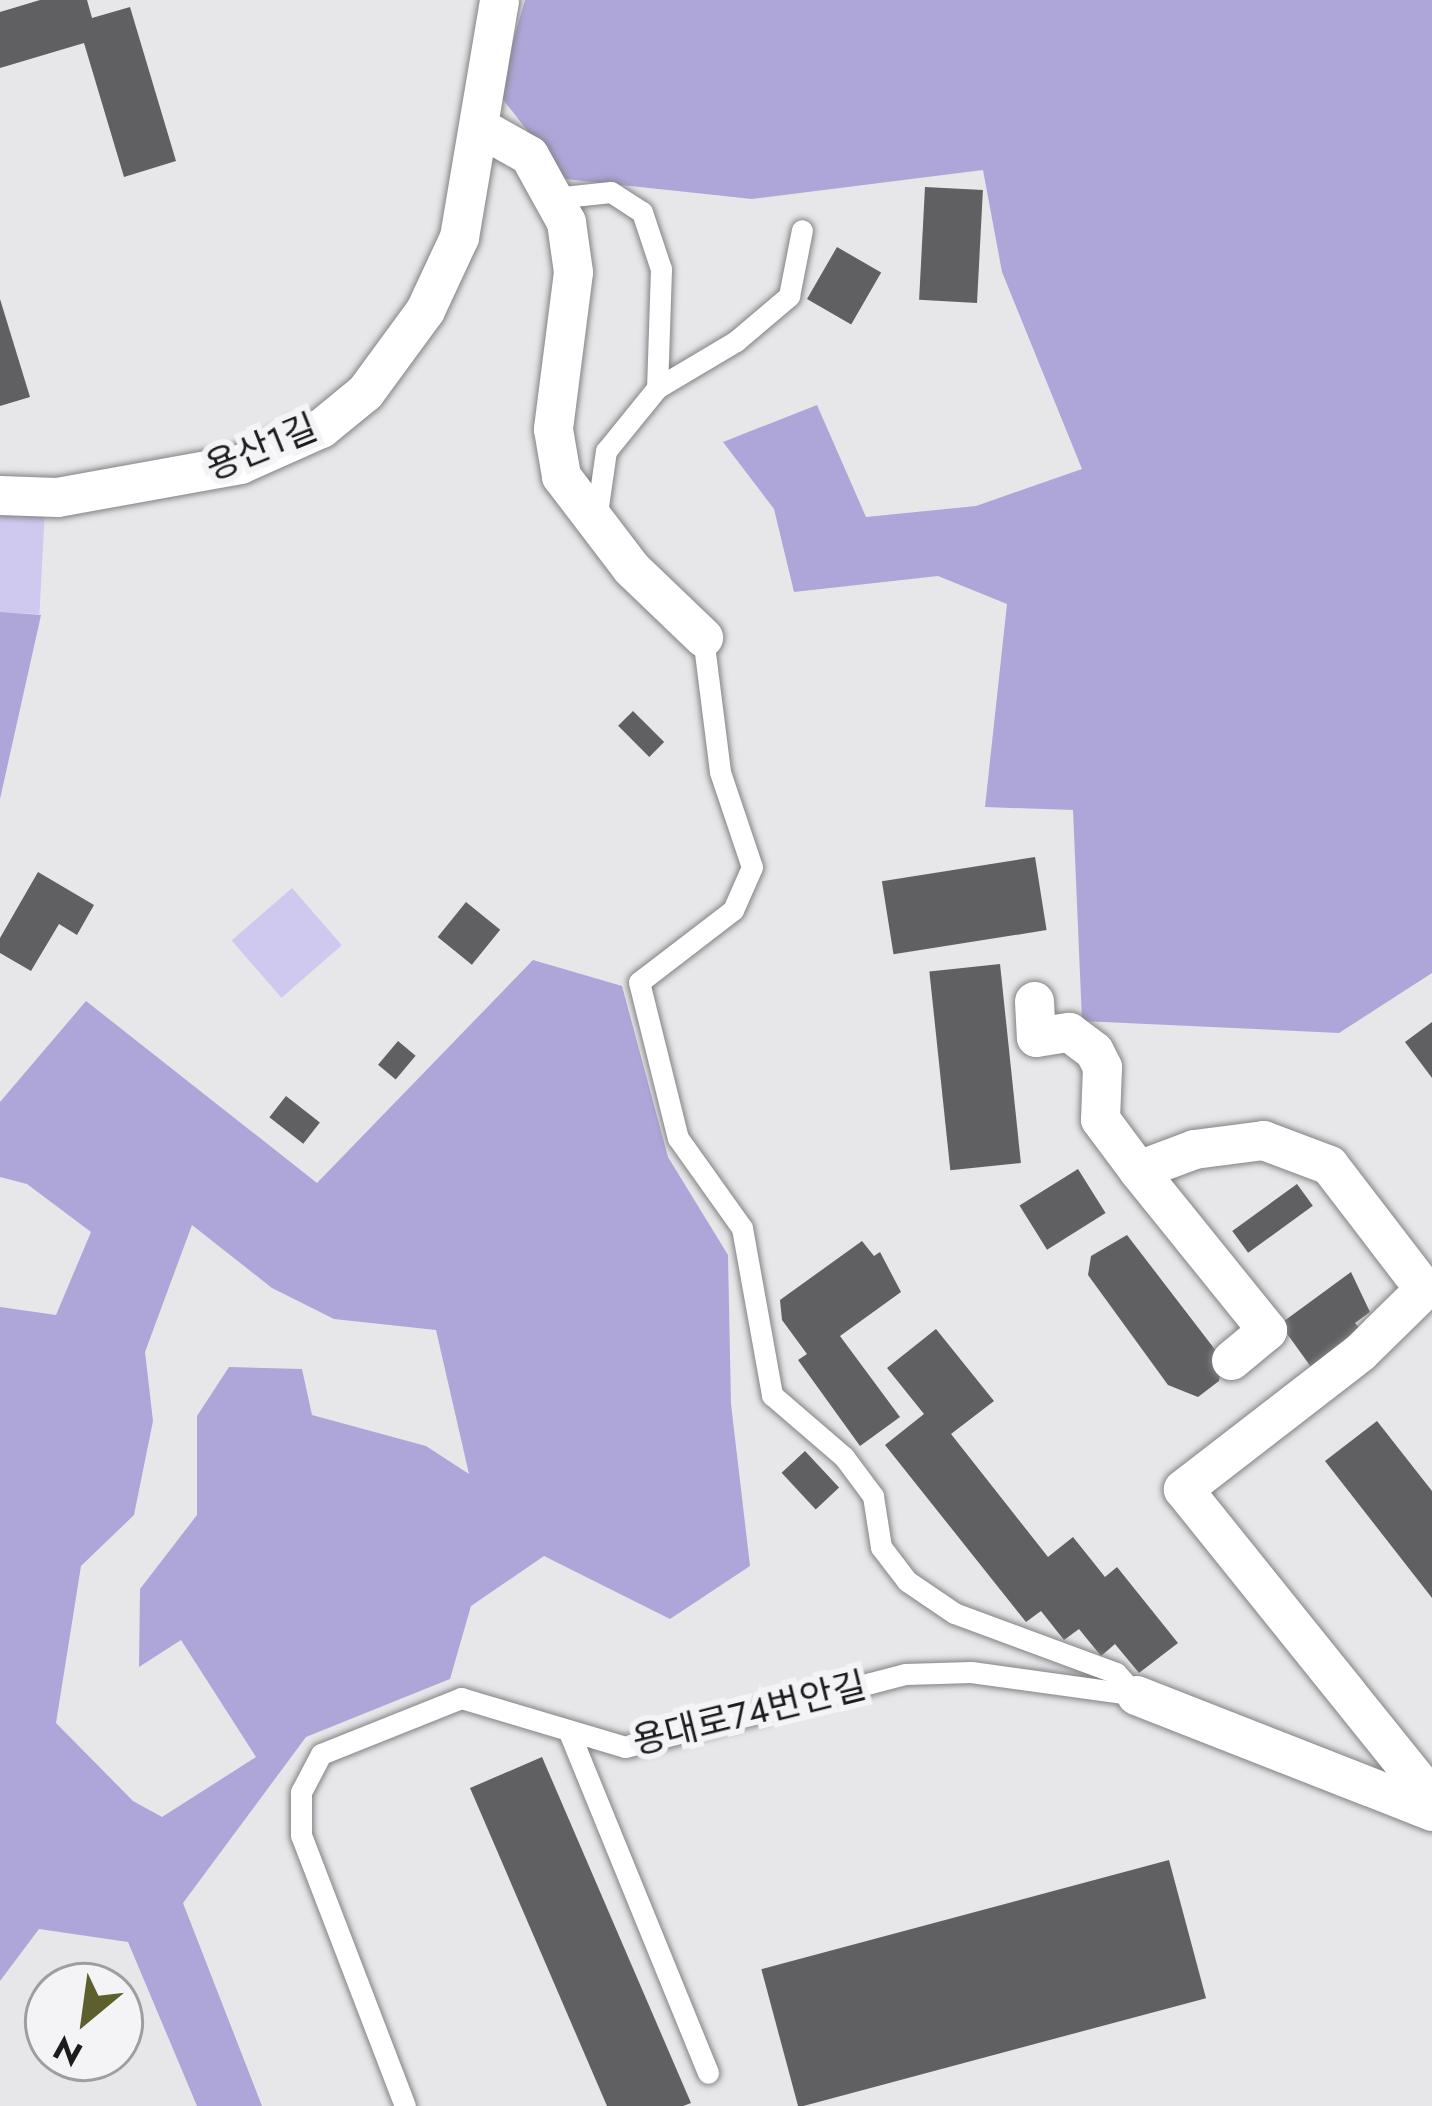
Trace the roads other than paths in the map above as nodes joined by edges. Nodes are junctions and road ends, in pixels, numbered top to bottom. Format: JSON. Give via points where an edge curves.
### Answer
{"nodes":[{"id":1,"x":499,"y":0,"type":"edge"},
{"id":2,"x":482,"y":128,"type":"junction"},
{"id":3,"x":554,"y":198,"type":"junction"},
{"id":4,"x":802,"y":230,"type":"dead end"},
{"id":5,"x":657,"y":388,"type":"junction"},
{"id":6,"x":0,"y":495,"type":"edge"},
{"id":7,"x":596,"y":520,"type":"junction"},
{"id":8,"x":703,"y":637,"type":"joint"},
{"id":9,"x":1034,"y":1001,"type":"dead end"},
{"id":10,"x":1138,"y":1170,"type":"junction"},
{"id":11,"x":1231,"y":1360,"type":"dead end"},
{"id":12,"x":1136,"y":1695,"type":"junction"},
{"id":13,"x":569,"y":1732,"type":"junction"},
{"id":14,"x":1432,"y":1799,"type":"edge"},
{"id":15,"x":1432,"y":1811,"type":"edge"},
{"id":16,"x":709,"y":2073,"type":"dead end"},
{"id":17,"x":405,"y":2106,"type":"edge"}],
"edges":[{"from":1,"to":2,"type":"street","name":"용산1길"},
{"from":2,"to":3,"type":"street","via":[[529,155]]},
{"from":2,"to":6,"type":"street","name":"용산1길","via":[[460,237],[425,310],[365,392],[321,428],[208,472],[57,497]]},
{"from":3,"to":5,"type":"lane","via":[[611,192],[642,212],[661,269]]},
{"from":3,"to":7,"type":"street","via":[[573,272],[553,452],[561,476]]},
{"from":4,"to":5,"type":"lane","via":[[789,296],[736,341]]},
{"from":5,"to":7,"type":"lane","via":[[606,451]]},
{"from":7,"to":8,"type":"street","via":[[631,568]]},
{"from":8,"to":12,"type":"lane","name":"용대로74번안길","via":[[719,772],[752,867],[733,910],[639,982],[678,1138],[742,1228],[772,1395],[844,1457],[873,1496],[881,1547],[907,1581],[954,1613],[1116,1673]]},
{"from":9,"to":10,"type":"street","via":[[1036,1037],[1069,1032],[1094,1051],[1102,1067],[1100,1119]]},
{"from":10,"to":11,"type":"street","via":[[1267,1330]]},
{"from":10,"to":14,"type":"street","via":[[1194,1149],[1263,1140],[1329,1165],[1424,1289],[1360,1352],[1184,1489]]},
{"from":12,"to":13,"type":"lane","name":"용대로74번안길","via":[[934,1671],[638,1745],[611,1747]]},
{"from":12,"to":15,"type":"street","name":"용대로74번안길"},
{"from":13,"to":16,"type":"lane"},
{"from":13,"to":17,"type":"lane","name":"용대로74번안길","via":[[460,1698],[321,1754],[301,1792],[301,1835]]}]}
